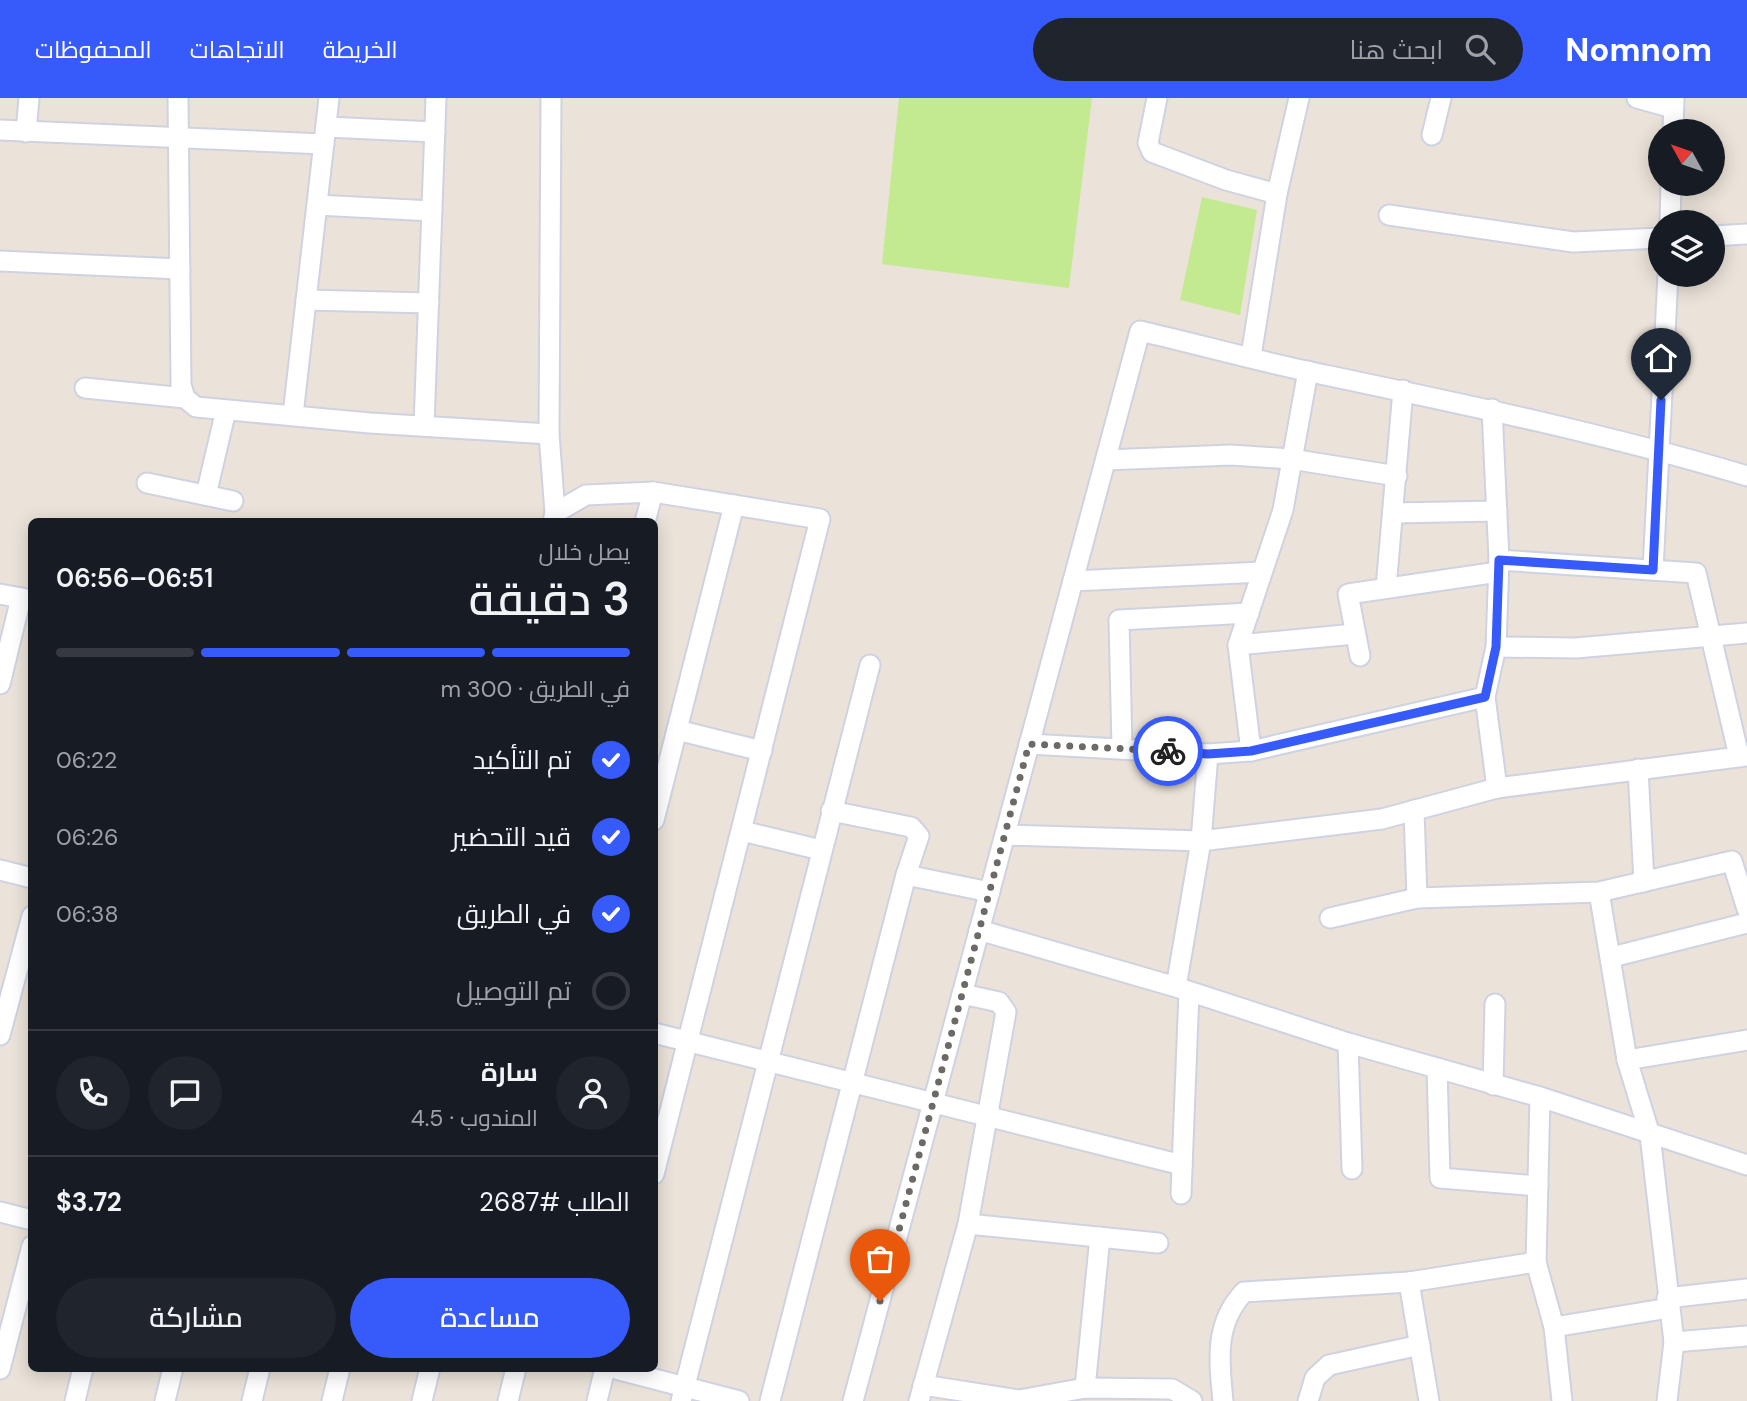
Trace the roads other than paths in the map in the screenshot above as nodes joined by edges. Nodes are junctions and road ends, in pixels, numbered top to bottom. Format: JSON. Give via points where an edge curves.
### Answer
{"nodes":[{"id":1,"x":29,"y":98,"type":"edge"},
{"id":2,"x":178,"y":98,"type":"edge"},
{"id":3,"x":329,"y":98,"type":"edge"},
{"id":4,"x":436,"y":98,"type":"edge"},
{"id":5,"x":551,"y":98,"type":"edge"},
{"id":6,"x":1157,"y":98,"type":"edge"},
{"id":7,"x":1299,"y":98,"type":"edge"},
{"id":8,"x":1441,"y":98,"type":"edge"},
{"id":9,"x":1637,"y":98,"type":"edge"},
{"id":10,"x":1674,"y":103,"type":"edge"},
{"id":11,"x":0,"y":130,"type":"edge"},
{"id":12,"x":26,"y":132,"type":"junction"},
{"id":13,"x":435,"y":132,"type":"junction"},
{"id":14,"x":1432,"y":135,"type":"dead end"},
{"id":15,"x":325,"y":136,"type":"junction"},
{"id":16,"x":178,"y":137,"type":"junction"},
{"id":17,"x":1277,"y":194,"type":"junction"},
{"id":18,"x":317,"y":205,"type":"junction"},
{"id":19,"x":432,"y":211,"type":"junction"},
{"id":20,"x":1389,"y":215,"type":"dead end"},
{"id":21,"x":1747,"y":234,"type":"edge"},
{"id":22,"x":1725,"y":235,"type":"edge"},
{"id":23,"x":1648,"y":239,"type":"edge"},
{"id":24,"x":0,"y":261,"type":"edge"},
{"id":25,"x":180,"y":269,"type":"junction"},
{"id":26,"x":1667,"y":287,"type":"edge"},
{"id":27,"x":306,"y":300,"type":"junction"},
{"id":28,"x":429,"y":303,"type":"junction"},
{"id":29,"x":1251,"y":356,"type":"junction"},
{"id":30,"x":1308,"y":371,"type":"junction"},
{"id":31,"x":85,"y":388,"type":"dead end"},
{"id":32,"x":1403,"y":390,"type":"junction"},
{"id":33,"x":185,"y":398,"type":"junction"},
{"id":34,"x":1492,"y":409,"type":"junction"},
{"id":35,"x":226,"y":410,"type":"junction"},
{"id":36,"x":293,"y":415,"type":"junction"},
{"id":37,"x":424,"y":426,"type":"junction"},
{"id":38,"x":549,"y":434,"type":"junction"},
{"id":39,"x":1658,"y":449,"type":"junction"},
{"id":40,"x":1291,"y":459,"type":"junction"},
{"id":41,"x":1106,"y":460,"type":"junction"},
{"id":42,"x":1397,"y":475,"type":"junction"},
{"id":43,"x":1747,"y":476,"type":"edge"},
{"id":44,"x":148,"y":483,"type":"dead end"},
{"id":45,"x":653,"y":492,"type":"junction"},
{"id":46,"x":206,"y":495,"type":"junction"},
{"id":47,"x":233,"y":501,"type":"dead end"},
{"id":48,"x":734,"y":505,"type":"junction"},
{"id":49,"x":1497,"y":511,"type":"junction"},
{"id":50,"x":1393,"y":513,"type":"junction"},
{"id":51,"x":554,"y":517,"type":"edge"},
{"id":52,"x":646,"y":518,"type":"edge"},
{"id":53,"x":1498,"y":566,"type":"junction"},
{"id":54,"x":1653,"y":570,"type":"junction"},
{"id":55,"x":1262,"y":572,"type":"junction"},
{"id":56,"x":1073,"y":581,"type":"junction"},
{"id":57,"x":1386,"y":588,"type":"junction"},
{"id":58,"x":0,"y":594,"type":"edge"},
{"id":59,"x":27,"y":599,"type":"edge"},
{"id":60,"x":1249,"y":612,"type":"junction"},
{"id":61,"x":1747,"y":633,"type":"edge"},
{"id":62,"x":1356,"y":634,"type":"junction"},
{"id":63,"x":1709,"y":636,"type":"junction"},
{"id":64,"x":1238,"y":646,"type":"junction"},
{"id":65,"x":1496,"y":647,"type":"junction"},
{"id":66,"x":1360,"y":656,"type":"dead end"},
{"id":67,"x":870,"y":665,"type":"dead end"},
{"id":68,"x":0,"y":684,"type":"edge"},
{"id":69,"x":1485,"y":697,"type":"junction"},
{"id":70,"x":677,"y":730,"type":"junction"},
{"id":71,"x":1029,"y":744,"type":"junction"},
{"id":72,"x":1122,"y":748,"type":"junction"},
{"id":73,"x":762,"y":751,"type":"junction"},
{"id":74,"x":1251,"y":751,"type":"junction"},
{"id":75,"x":1208,"y":754,"type":"junction"},
{"id":76,"x":1743,"y":756,"type":"edge"},
{"id":77,"x":1638,"y":769,"type":"junction"},
{"id":78,"x":1497,"y":788,"type":"junction"},
{"id":79,"x":658,"y":804,"type":"edge"},
{"id":80,"x":1414,"y":810,"type":"junction"},
{"id":81,"x":831,"y":811,"type":"junction"},
{"id":82,"x":742,"y":831,"type":"junction"},
{"id":83,"x":1005,"y":835,"type":"junction"},
{"id":84,"x":1201,"y":841,"type":"junction"},
{"id":85,"x":821,"y":850,"type":"junction"},
{"id":86,"x":0,"y":870,"type":"edge"},
{"id":87,"x":906,"y":875,"type":"junction"},
{"id":88,"x":28,"y":877,"type":"edge"},
{"id":89,"x":1644,"y":882,"type":"junction"},
{"id":90,"x":989,"y":892,"type":"junction"},
{"id":91,"x":1599,"y":892,"type":"junction"},
{"id":92,"x":1418,"y":898,"type":"junction"},
{"id":93,"x":1747,"y":909,"type":"edge"},
{"id":94,"x":1330,"y":918,"type":"dead end"},
{"id":95,"x":1747,"y":923,"type":"edge"},
{"id":96,"x":979,"y":930,"type":"junction"},
{"id":97,"x":28,"y":931,"type":"edge"},
{"id":98,"x":1612,"y":957,"type":"junction"},
{"id":99,"x":1182,"y":989,"type":"junction"},
{"id":100,"x":962,"y":995,"type":"junction"},
{"id":101,"x":1495,"y":1004,"type":"dead end"},
{"id":102,"x":658,"y":1034,"type":"edge"},
{"id":103,"x":0,"y":1035,"type":"edge"},
{"id":104,"x":1747,"y":1040,"type":"edge"},
{"id":105,"x":688,"y":1042,"type":"junction"},
{"id":106,"x":1348,"y":1043,"type":"junction"},
{"id":107,"x":1627,"y":1060,"type":"junction"},
{"id":108,"x":767,"y":1061,"type":"junction"},
{"id":109,"x":1437,"y":1069,"type":"junction"},
{"id":110,"x":852,"y":1083,"type":"junction"},
{"id":111,"x":1493,"y":1084,"type":"junction"},
{"id":112,"x":1540,"y":1097,"type":"junction"},
{"id":113,"x":933,"y":1102,"type":"junction"},
{"id":114,"x":990,"y":1117,"type":"junction"},
{"id":115,"x":1650,"y":1135,"type":"junction"},
{"id":116,"x":658,"y":1158,"type":"edge"},
{"id":117,"x":1182,"y":1165,"type":"junction"},
{"id":118,"x":1747,"y":1165,"type":"edge"},
{"id":119,"x":1352,"y":1169,"type":"dead end"},
{"id":120,"x":1538,"y":1186,"type":"junction"},
{"id":121,"x":1181,"y":1194,"type":"dead end"},
{"id":122,"x":0,"y":1212,"type":"edge"},
{"id":123,"x":28,"y":1219,"type":"edge"},
{"id":124,"x":968,"y":1224,"type":"junction"},
{"id":125,"x":1100,"y":1237,"type":"junction"},
{"id":126,"x":1158,"y":1243,"type":"dead end"},
{"id":127,"x":28,"y":1261,"type":"edge"},
{"id":128,"x":1536,"y":1262,"type":"junction"},
{"id":129,"x":1409,"y":1282,"type":"junction"},
{"id":130,"x":1747,"y":1289,"type":"edge"},
{"id":131,"x":1668,"y":1303,"type":"junction"},
{"id":132,"x":1554,"y":1327,"type":"junction"},
{"id":133,"x":1747,"y":1336,"type":"edge"},
{"id":134,"x":1674,"y":1342,"type":"junction"},
{"id":135,"x":1420,"y":1345,"type":"junction"},
{"id":136,"x":0,"y":1369,"type":"edge"},
{"id":137,"x":82,"y":1372,"type":"edge"},
{"id":138,"x":172,"y":1372,"type":"edge"},
{"id":139,"x":259,"y":1372,"type":"edge"},
{"id":140,"x":339,"y":1372,"type":"edge"},
{"id":141,"x":429,"y":1372,"type":"edge"},
{"id":142,"x":515,"y":1372,"type":"edge"},
{"id":143,"x":604,"y":1372,"type":"edge"},
{"id":144,"x":623,"y":1372,"type":"edge"},
{"id":145,"x":1085,"y":1388,"type":"junction"},
{"id":146,"x":921,"y":1393,"type":"edge"},
{"id":147,"x":682,"y":1394,"type":"edge"},
{"id":148,"x":1019,"y":1400,"type":"edge"},
{"id":149,"x":75,"y":1401,"type":"edge"},
{"id":150,"x":165,"y":1401,"type":"edge"},
{"id":151,"x":251,"y":1401,"type":"edge"},
{"id":152,"x":332,"y":1401,"type":"edge"},
{"id":153,"x":422,"y":1401,"type":"edge"},
{"id":154,"x":508,"y":1401,"type":"edge"},
{"id":155,"x":597,"y":1401,"type":"edge"},
{"id":156,"x":739,"y":1401,"type":"edge"},
{"id":157,"x":770,"y":1401,"type":"edge"},
{"id":158,"x":853,"y":1401,"type":"edge"},
{"id":159,"x":1192,"y":1401,"type":"edge"},
{"id":160,"x":1223,"y":1401,"type":"edge"},
{"id":161,"x":1308,"y":1401,"type":"edge"},
{"id":162,"x":1430,"y":1401,"type":"edge"},
{"id":163,"x":1562,"y":1401,"type":"edge"},
{"id":164,"x":1667,"y":1401,"type":"edge"}],
"edges":[{"from":1,"to":12,"type":"street"},
{"from":2,"to":16,"type":"street"},
{"from":3,"to":15,"type":"street"},
{"from":4,"to":13,"type":"street"},
{"from":5,"to":38,"type":"street"},
{"from":6,"to":17,"type":"street","via":[[1148,143],[1152,152]]},
{"from":7,"to":17,"type":"street"},
{"from":8,"to":14,"type":"street"},
{"from":9,"to":10,"type":"street"},
{"from":11,"to":12,"type":"street"},
{"from":12,"to":16,"type":"street"},
{"from":13,"to":15,"type":"street"},
{"from":13,"to":19,"type":"street"},
{"from":15,"to":16,"type":"street"},
{"from":15,"to":18,"type":"street"},
{"from":16,"to":25,"type":"street"},
{"from":17,"to":29,"type":"street"},
{"from":18,"to":19,"type":"street"},
{"from":18,"to":27,"type":"street"},
{"from":19,"to":28,"type":"street"},
{"from":20,"to":23,"type":"street","via":[[1573,242]]},
{"from":21,"to":22,"type":"street"},
{"from":24,"to":25,"type":"street"},
{"from":25,"to":33,"type":"street"},
{"from":26,"to":39,"type":"street"},
{"from":27,"to":28,"type":"street"},
{"from":27,"to":36,"type":"street"},
{"from":28,"to":37,"type":"street"},
{"from":29,"to":30,"type":"street"},
{"from":29,"to":41,"type":"street","via":[[1140,331]]},
{"from":30,"to":32,"type":"street"},
{"from":30,"to":40,"type":"street"},
{"from":31,"to":33,"type":"street"},
{"from":32,"to":34,"type":"street"},
{"from":32,"to":42,"type":"street"},
{"from":33,"to":35,"type":"street","via":[[196,407]]},
{"from":34,"to":39,"type":"street"},
{"from":34,"to":49,"type":"street"},
{"from":35,"to":36,"type":"street"},
{"from":35,"to":46,"type":"street"},
{"from":36,"to":37,"type":"street"},
{"from":37,"to":38,"type":"street"},
{"from":38,"to":51,"type":"street"},
{"from":39,"to":43,"type":"street"},
{"from":39,"to":54,"type":"street"},
{"from":40,"to":41,"type":"street","via":[[1231,455]]},
{"from":40,"to":42,"type":"street"},
{"from":40,"to":55,"type":"street","via":[[1283,510]]},
{"from":41,"to":56,"type":"street"},
{"from":42,"to":50,"type":"street"},
{"from":44,"to":46,"type":"street"},
{"from":45,"to":48,"type":"street"},
{"from":45,"to":51,"type":"street","via":[[586,495]]},
{"from":45,"to":52,"type":"street"},
{"from":46,"to":47,"type":"street"},
{"from":48,"to":70,"type":"street"},
{"from":48,"to":73,"type":"street","via":[[820,519]]},
{"from":49,"to":50,"type":"street"},
{"from":49,"to":53,"type":"street"},
{"from":50,"to":57,"type":"street"},
{"from":53,"to":54,"type":"street"},
{"from":53,"to":57,"type":"street"},
{"from":53,"to":65,"type":"street"},
{"from":54,"to":63,"type":"street","via":[[1696,573]]},
{"from":55,"to":56,"type":"street"},
{"from":55,"to":60,"type":"street"},
{"from":56,"to":71,"type":"street"},
{"from":57,"to":62,"type":"street","via":[[1348,594]]},
{"from":58,"to":59,"type":"street"},
{"from":59,"to":68,"type":"street"},
{"from":60,"to":64,"type":"street"},
{"from":60,"to":72,"type":"street","via":[[1119,620]]},
{"from":61,"to":63,"type":"street"},
{"from":62,"to":64,"type":"street"},
{"from":62,"to":66,"type":"street"},
{"from":63,"to":65,"type":"street","via":[[1576,648]]},
{"from":63,"to":76,"type":"street"},
{"from":64,"to":74,"type":"street"},
{"from":65,"to":69,"type":"street"},
{"from":67,"to":81,"type":"street"},
{"from":69,"to":74,"type":"street"},
{"from":69,"to":78,"type":"street"},
{"from":70,"to":73,"type":"street"},
{"from":70,"to":79,"type":"street"},
{"from":71,"to":72,"type":"street"},
{"from":71,"to":83,"type":"street"},
{"from":72,"to":75,"type":"street"},
{"from":73,"to":82,"type":"street"},
{"from":74,"to":75,"type":"street"},
{"from":75,"to":84,"type":"street"},
{"from":76,"to":77,"type":"street"},
{"from":77,"to":78,"type":"street"},
{"from":77,"to":89,"type":"street"},
{"from":78,"to":80,"type":"street"},
{"from":80,"to":84,"type":"street"},
{"from":80,"to":92,"type":"street"},
{"from":81,"to":85,"type":"street"},
{"from":81,"to":87,"type":"street","via":[[911,827],[919,836]]},
{"from":82,"to":85,"type":"street"},
{"from":82,"to":105,"type":"street"},
{"from":83,"to":84,"type":"street"},
{"from":83,"to":90,"type":"street"},
{"from":84,"to":99,"type":"street"},
{"from":85,"to":108,"type":"street"},
{"from":86,"to":88,"type":"street"},
{"from":87,"to":90,"type":"street"},
{"from":87,"to":110,"type":"street"},
{"from":89,"to":91,"type":"street"},
{"from":89,"to":93,"type":"street","via":[[1732,861]]},
{"from":90,"to":96,"type":"street"},
{"from":91,"to":92,"type":"street"},
{"from":91,"to":98,"type":"street"},
{"from":92,"to":94,"type":"street"},
{"from":95,"to":98,"type":"street"},
{"from":96,"to":99,"type":"street"},
{"from":96,"to":100,"type":"street"},
{"from":97,"to":103,"type":"street"},
{"from":98,"to":107,"type":"street"},
{"from":99,"to":106,"type":"street"},
{"from":99,"to":117,"type":"street"},
{"from":100,"to":113,"type":"street"},
{"from":100,"to":114,"type":"street","via":[[999,1002],[1006,1012]]},
{"from":101,"to":111,"type":"street"},
{"from":102,"to":105,"type":"street"},
{"from":104,"to":107,"type":"street"},
{"from":105,"to":108,"type":"street"},
{"from":105,"to":116,"type":"street"},
{"from":106,"to":109,"type":"street"},
{"from":106,"to":119,"type":"street"},
{"from":107,"to":115,"type":"street"},
{"from":108,"to":110,"type":"street"},
{"from":108,"to":147,"type":"street"},
{"from":109,"to":111,"type":"street"},
{"from":109,"to":120,"type":"street","via":[[1440,1178]]},
{"from":110,"to":113,"type":"street"},
{"from":110,"to":157,"type":"street"},
{"from":111,"to":112,"type":"street"},
{"from":112,"to":115,"type":"street"},
{"from":112,"to":120,"type":"street"},
{"from":113,"to":114,"type":"street"},
{"from":113,"to":158,"type":"street"},
{"from":114,"to":117,"type":"street"},
{"from":114,"to":124,"type":"street"},
{"from":115,"to":118,"type":"street"},
{"from":115,"to":131,"type":"street"},
{"from":117,"to":121,"type":"street"},
{"from":120,"to":128,"type":"street"},
{"from":122,"to":123,"type":"street"},
{"from":124,"to":125,"type":"street"},
{"from":124,"to":146,"type":"street"},
{"from":125,"to":126,"type":"street"},
{"from":125,"to":145,"type":"street"},
{"from":127,"to":136,"type":"street"},
{"from":128,"to":129,"type":"street"},
{"from":128,"to":132,"type":"street"},
{"from":129,"to":135,"type":"street"},
{"from":129,"to":160,"type":"street","via":[[1244,1292],[1232,1306],[1218,1347]]},
{"from":130,"to":131,"type":"street"},
{"from":131,"to":132,"type":"street"},
{"from":131,"to":134,"type":"street"},
{"from":132,"to":163,"type":"street"},
{"from":133,"to":134,"type":"street"},
{"from":134,"to":164,"type":"street"},
{"from":135,"to":161,"type":"street","via":[[1329,1365],[1315,1378]]},
{"from":135,"to":162,"type":"street"},
{"from":137,"to":149,"type":"street"},
{"from":138,"to":150,"type":"street"},
{"from":139,"to":151,"type":"street"},
{"from":140,"to":152,"type":"street"},
{"from":141,"to":153,"type":"street"},
{"from":142,"to":154,"type":"street"},
{"from":143,"to":155,"type":"street"},
{"from":144,"to":147,"type":"street"},
{"from":145,"to":148,"type":"street"},
{"from":145,"to":159,"type":"street","via":[[1172,1389]]},
{"from":146,"to":148,"type":"street"},
{"from":147,"to":156,"type":"street"}]}
